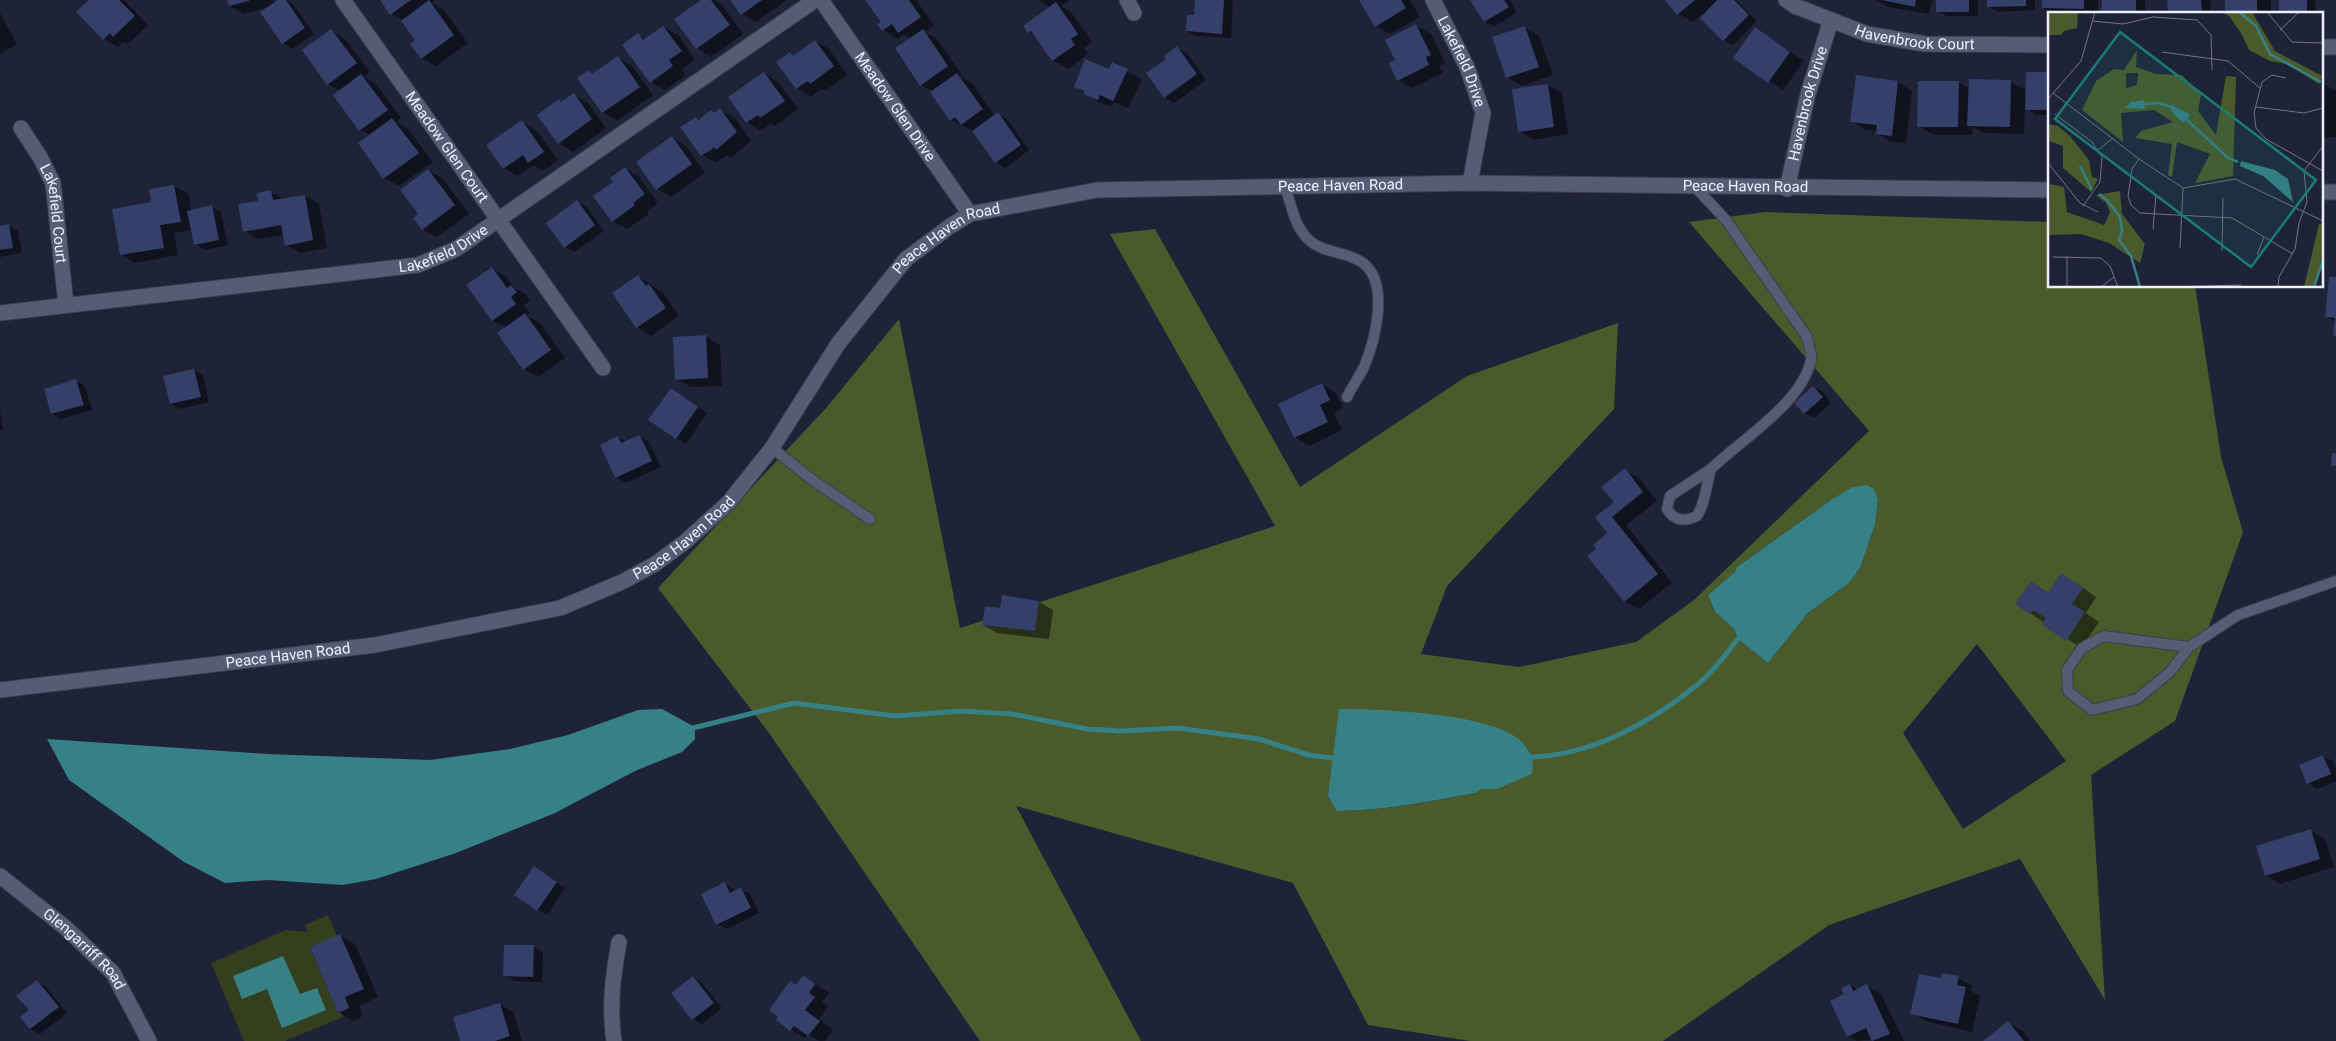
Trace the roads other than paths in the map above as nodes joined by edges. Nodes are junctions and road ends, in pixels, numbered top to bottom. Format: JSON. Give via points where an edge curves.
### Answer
{"nodes":[{"id":1,"x":343,"y":0,"type":"edge"},
{"id":2,"x":815,"y":0,"type":"edge"},
{"id":3,"x":821,"y":0,"type":"edge"},
{"id":4,"x":1433,"y":0,"type":"edge"},
{"id":5,"x":1786,"y":0,"type":"edge"},
{"id":6,"x":1831,"y":20,"type":"junction"},
{"id":7,"x":2048,"y":45,"type":"edge"},
{"id":8,"x":21,"y":128,"type":"dead end"},
{"id":9,"x":1470,"y":183,"type":"junction"},
{"id":10,"x":1285,"y":187,"type":"junction"},
{"id":11,"x":1696,"y":188,"type":"junction"},
{"id":12,"x":1787,"y":189,"type":"junction"},
{"id":13,"x":2048,"y":190,"type":"edge"},
{"id":14,"x":970,"y":214,"type":"junction"},
{"id":15,"x":498,"y":220,"type":"junction"},
{"id":16,"x":66,"y":305,"type":"junction"},
{"id":17,"x":0,"y":313,"type":"edge"},
{"id":18,"x":603,"y":368,"type":"dead end"},
{"id":19,"x":1346,"y":397,"type":"dead end"},
{"id":20,"x":772,"y":448,"type":"junction"},
{"id":21,"x":1712,"y":470,"type":"junction"},
{"id":22,"x":870,"y":519,"type":"dead end"},
{"id":23,"x":2336,"y":581,"type":"edge"},
{"id":24,"x":2189,"y":647,"type":"junction"},
{"id":25,"x":0,"y":690,"type":"edge"},
{"id":26,"x":0,"y":876,"type":"edge"},
{"id":27,"x":619,"y":942,"type":"dead end"},
{"id":28,"x":149,"y":1041,"type":"edge"},
{"id":29,"x":614,"y":1041,"type":"edge"}],
"edges":[{"from":1,"to":15,"type":"street","name":"Meadow Glen Court"},
{"from":2,"to":15,"type":"street","name":"Lakefield Drive"},
{"from":3,"to":14,"type":"street","name":"Meadow Glen Drive"},
{"from":4,"to":9,"type":"street","name":"Lakefield Drive","via":[[1467,67],[1483,113]]},
{"from":5,"to":6,"type":"street","name":"Havenbrook Court"},
{"from":6,"to":7,"type":"street","name":"Havenbrook Court","via":[[1867,34],[1925,44]]},
{"from":6,"to":12,"type":"street","name":"Havenbrook Drive","via":[[1808,94]]},
{"from":8,"to":16,"type":"street","name":"Lakefield Court","via":[[53,183]]},
{"from":9,"to":10,"type":"street","name":"Peace Haven Road"},
{"from":9,"to":11,"type":"street","name":"Peace Haven Road"},
{"from":10,"to":14,"type":"street","name":"Peace Haven Road","via":[[1097,190]]},
{"from":10,"to":19,"type":"lane","via":[[1294,218],[1310,241],[1322,249],[1350,255],[1365,264],[1376,282],[1378,306],[1373,338],[1363,367]]},
{"from":11,"to":12,"type":"street","name":"Peace Haven Road"},
{"from":11,"to":21,"type":"lane","via":[[1726,220],[1807,337],[1811,358],[1805,378],[1794,394]]},
{"from":12,"to":13,"type":"street","name":"Peace Haven Road"},
{"from":14,"to":20,"type":"street","name":"Peace Haven Road","via":[[906,259],[838,344]]},
{"from":15,"to":16,"type":"street","name":"Lakefield Drive","via":[[456,249],[418,265]]},
{"from":15,"to":18,"type":"street","name":"Meadow Glen Court"},
{"from":16,"to":17,"type":"street","name":"Lakefield Drive"},
{"from":20,"to":22,"type":"lane"},
{"from":20,"to":25,"type":"street","name":"Peace Haven Road","via":[[729,502],[685,542],[622,582],[560,608],[375,645]]},
{"from":21,"to":21,"type":"lane","via":[[1706,484],[1704,505],[1697,516],[1683,520],[1674,517],[1667,508],[1670,496]]},
{"from":23,"to":24,"type":"lane","via":[[2238,615]]},
{"from":24,"to":24,"type":"lane","via":[[2170,672],[2137,699],[2092,710],[2068,691],[2067,670],[2082,648],[2104,636]]},
{"from":26,"to":28,"type":"street","name":"Glengarriff Road","via":[[66,928],[113,973]]},
{"from":27,"to":29,"type":"street","via":[[612,980]]}]}
